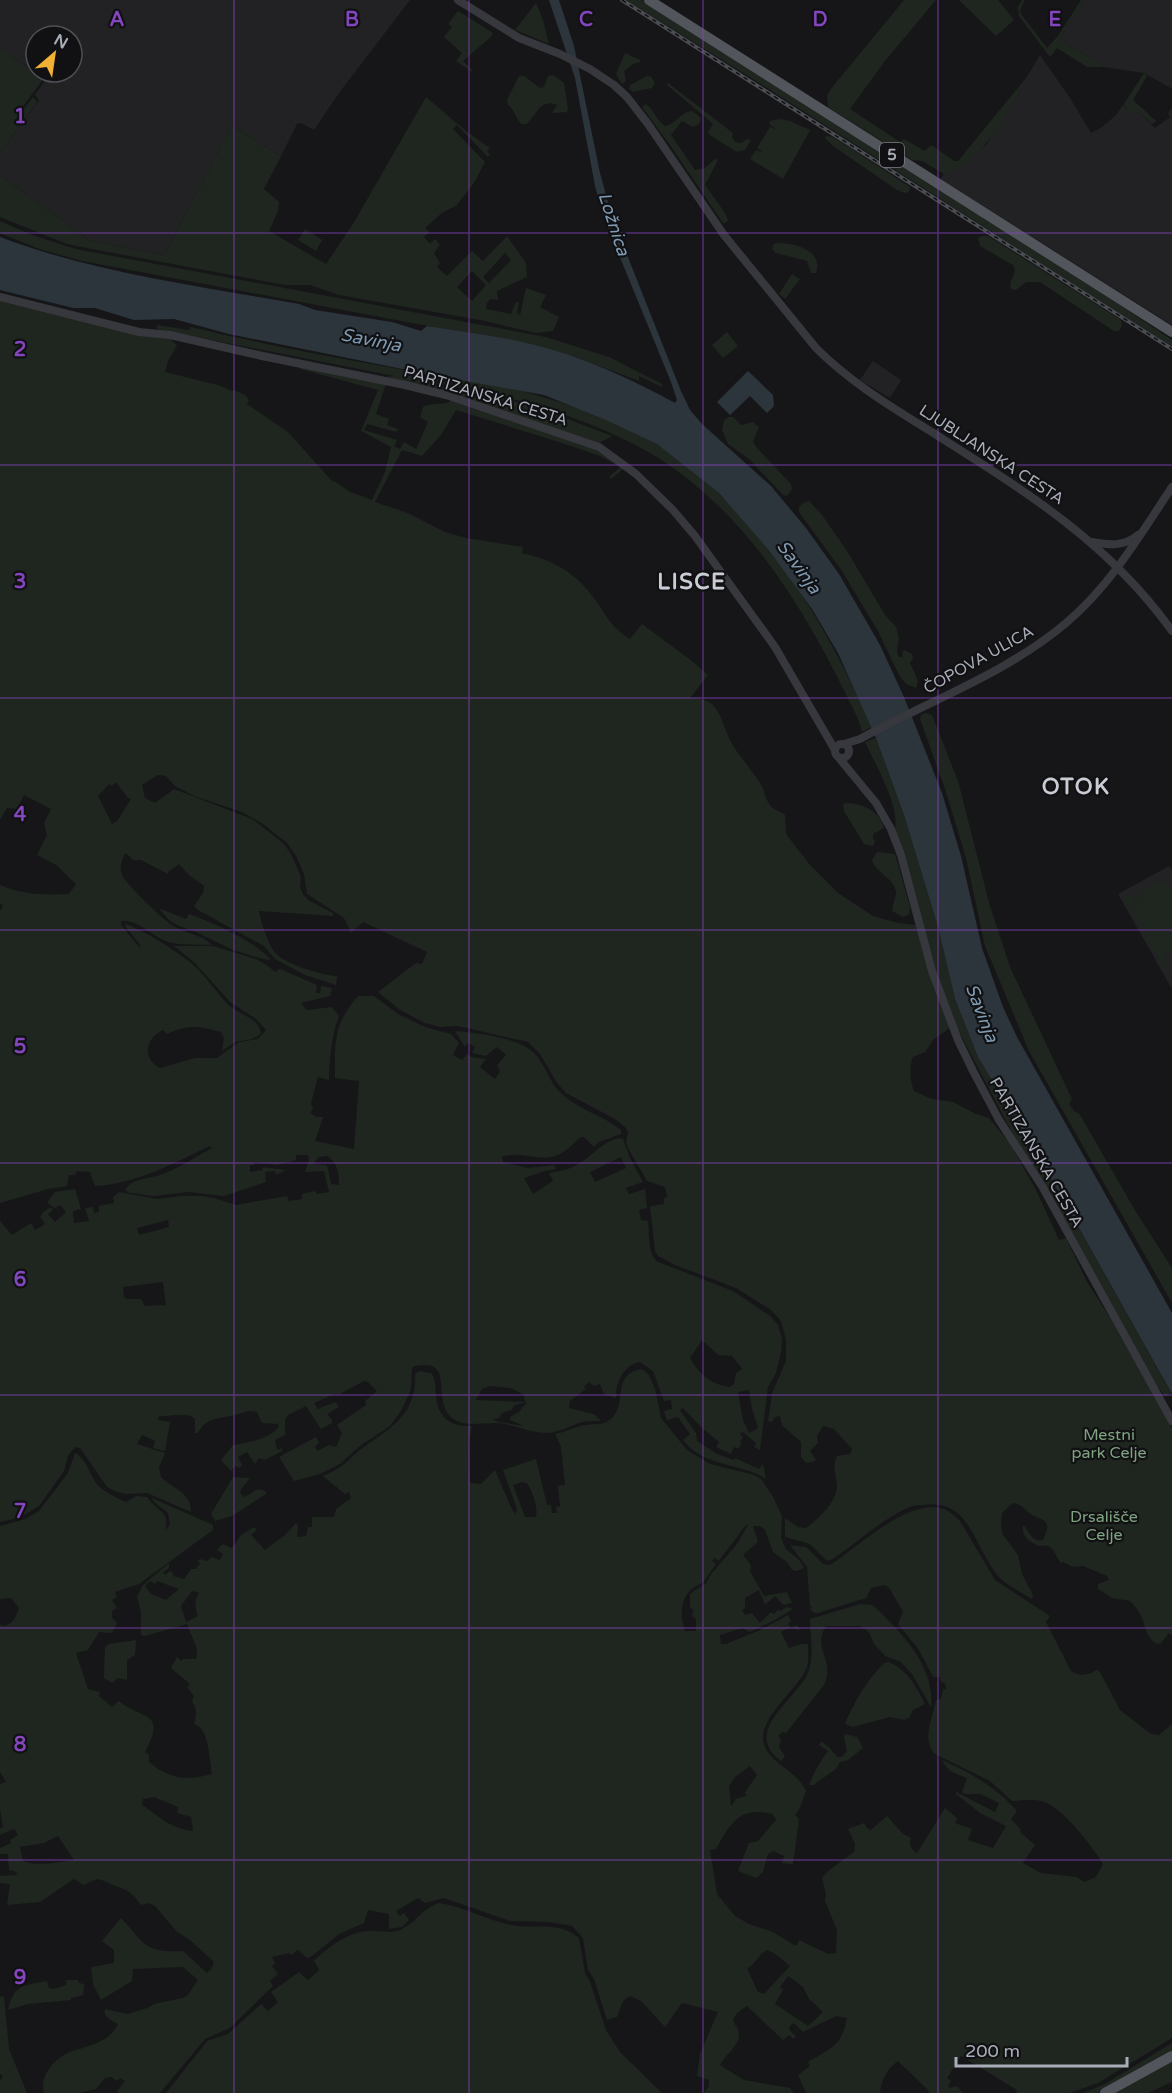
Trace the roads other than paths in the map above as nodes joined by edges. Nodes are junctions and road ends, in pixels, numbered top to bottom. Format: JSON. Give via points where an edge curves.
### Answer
{"nodes":[{"id":1,"x":458,"y":0,"type":"edge"},
{"id":2,"x":649,"y":0,"type":"edge"},
{"id":3,"x":0,"y":297,"type":"edge"},
{"id":4,"x":1172,"y":332,"type":"edge"},
{"id":5,"x":1172,"y":487,"type":"edge"},
{"id":6,"x":1143,"y":531,"type":"junction"},
{"id":7,"x":1092,"y":542,"type":"junction"},
{"id":8,"x":1119,"y":567,"type":"junction"},
{"id":9,"x":1172,"y":631,"type":"edge"},
{"id":10,"x":842,"y":750,"type":"junction"},
{"id":11,"x":1172,"y":1421,"type":"edge"},
{"id":12,"x":1172,"y":2056,"type":"edge"},
{"id":13,"x":1105,"y":2093,"type":"edge"}],
"edges":[{"from":1,"to":7,"type":"street","name":"LJUBLJANSKA CESTA","via":[[519,38],[590,69],[614,86],[635,106],[724,235],[816,348],[852,381],[1030,495]]},
{"from":2,"to":4,"type":"main road","number":"5"},
{"from":3,"to":10,"type":"street","name":"PARTIZANSKA CESTA","via":[[139,332],[170,335],[446,395],[599,447],[636,474],[695,536],[775,647],[828,737]]},
{"from":5,"to":6,"type":"street","name":"ČOPOVA ULICA"},
{"from":6,"to":7,"type":"street","via":[[1134,539],[1115,545]]},
{"from":6,"to":8,"type":"street","name":"ČOPOVA ULICA"},
{"from":7,"to":8,"type":"street","name":"LJUBLJANSKA CESTA"},
{"from":8,"to":9,"type":"street","name":"LJUBLJANSKA CESTA"},
{"from":8,"to":10,"type":"street","name":"ČOPOVA ULICA","via":[[1075,614],[1040,643]]},
{"from":10,"to":11,"type":"street","name":"PARTIZANSKA CESTA","via":[[851,772],[891,829],[932,971],[958,1040],[999,1120],[1047,1195]]},
{"from":12,"to":13,"type":"main road"}]}
